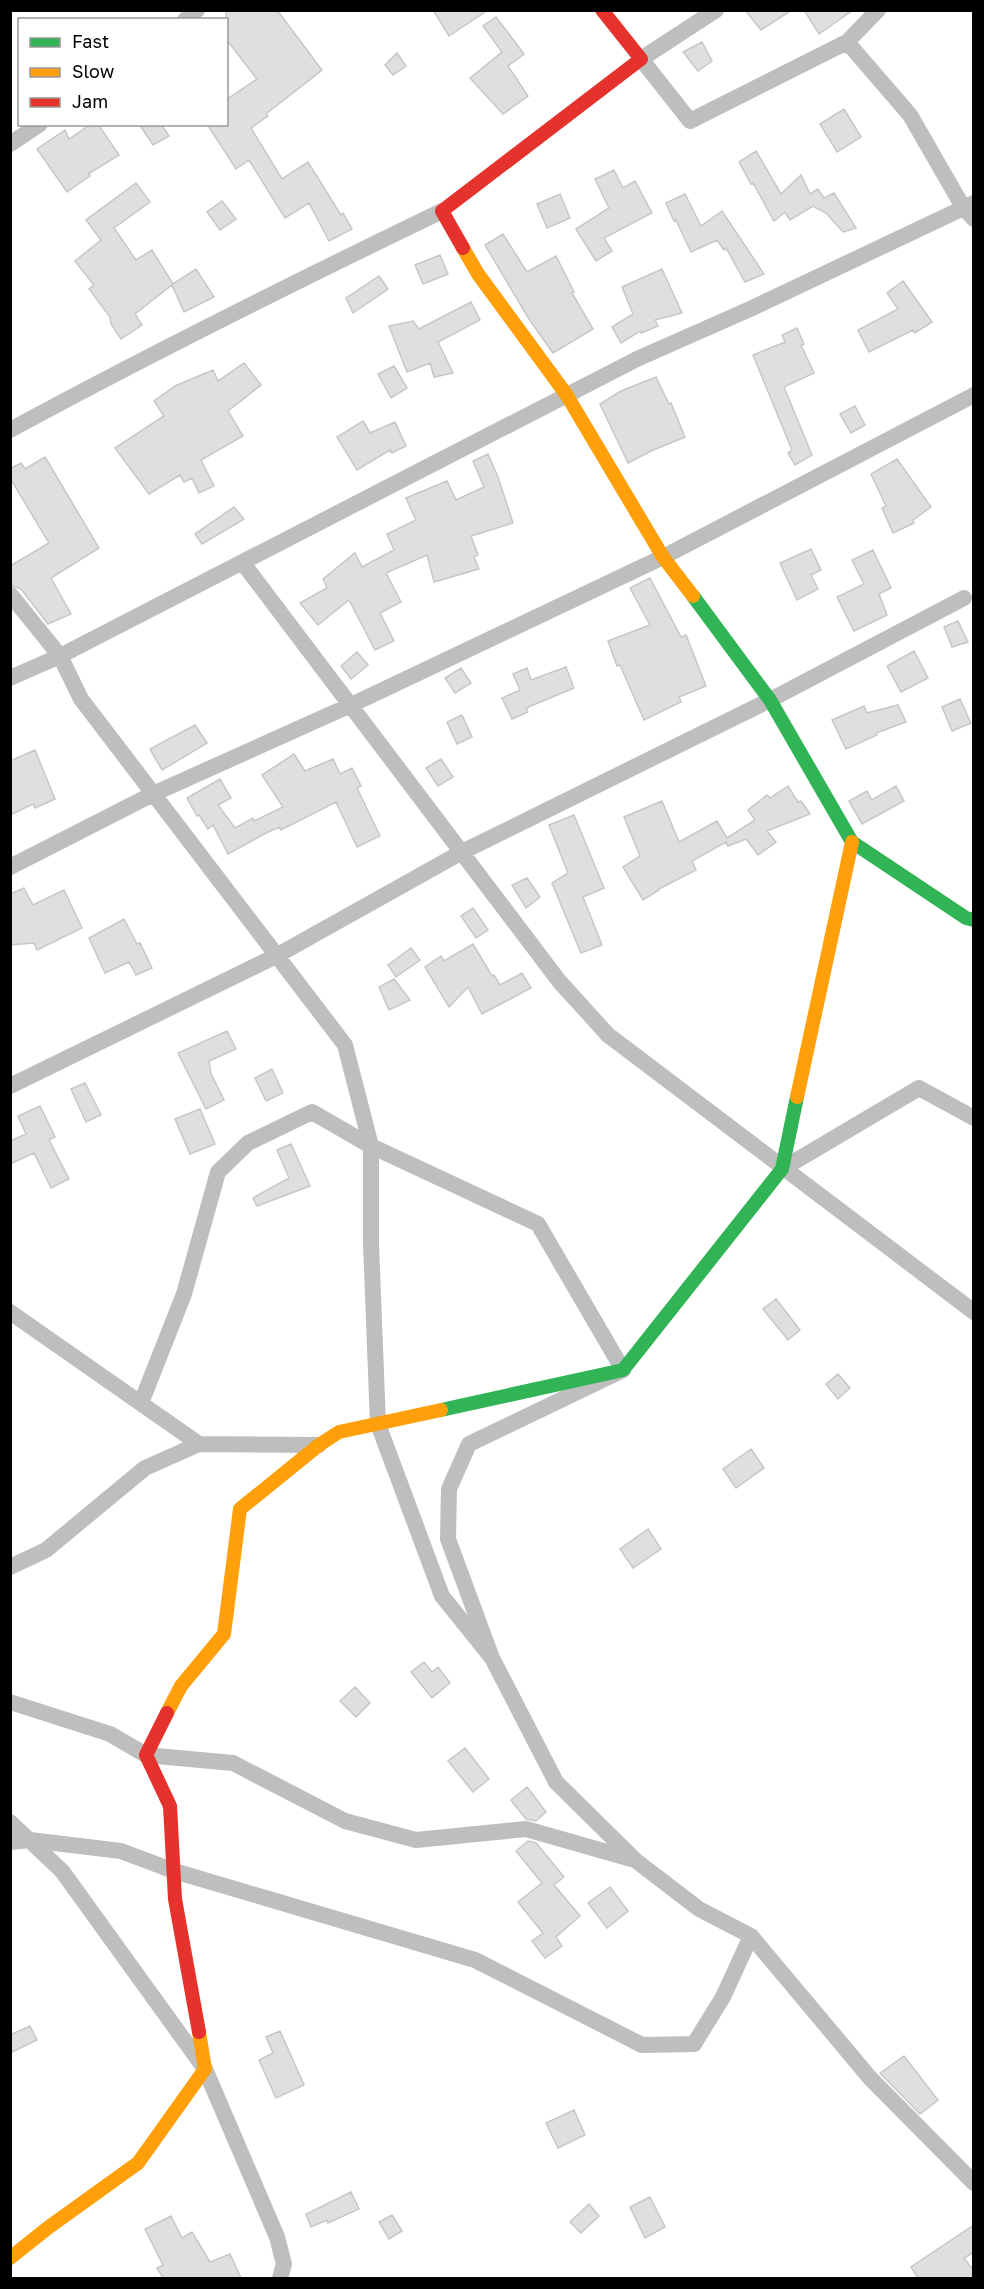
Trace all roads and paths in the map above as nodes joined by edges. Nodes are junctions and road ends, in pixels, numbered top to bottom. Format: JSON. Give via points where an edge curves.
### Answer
{"nodes":[{"id":1,"x":602,"y":10,"type":"edge"},
{"id":2,"x":716,"y":10,"type":"edge"},
{"id":3,"x":878,"y":10,"type":"edge"},
{"id":4,"x":847,"y":42,"type":"junction"},
{"id":5,"x":641,"y":59,"type":"junction"},
{"id":6,"x":37,"y":126,"type":"edge"},
{"id":7,"x":10,"y":144,"type":"edge"},
{"id":8,"x":970,"y":210,"type":"edge"},
{"id":9,"x":442,"y":211,"type":"junction"},
{"id":10,"x":566,"y":394,"type":"junction"},
{"id":11,"x":974,"y":395,"type":"edge"},
{"id":12,"x":10,"y":430,"type":"edge"},
{"id":13,"x":663,"y":557,"type":"junction"},
{"id":14,"x":242,"y":562,"type":"junction"},
{"id":15,"x":10,"y":594,"type":"edge"},
{"id":16,"x":964,"y":598,"type":"dead end"},
{"id":17,"x":60,"y":656,"type":"junction"},
{"id":18,"x":10,"y":678,"type":"edge"},
{"id":19,"x":770,"y":700,"type":"junction"},
{"id":20,"x":351,"y":705,"type":"junction"},
{"id":21,"x":153,"y":794,"type":"junction"},
{"id":22,"x":852,"y":842,"type":"junction"},
{"id":23,"x":462,"y":852,"type":"junction"},
{"id":24,"x":10,"y":867,"type":"edge"},
{"id":25,"x":974,"y":920,"type":"edge"},
{"id":26,"x":276,"y":956,"type":"junction"},
{"id":27,"x":10,"y":1086,"type":"edge"},
{"id":28,"x":974,"y":1119,"type":"edge"},
{"id":29,"x":371,"y":1146,"type":"junction"},
{"id":30,"x":782,"y":1169,"type":"junction"},
{"id":31,"x":10,"y":1312,"type":"edge"},
{"id":32,"x":974,"y":1312,"type":"edge"},
{"id":33,"x":623,"y":1370,"type":"junction"},
{"id":34,"x":141,"y":1403,"type":"junction"},
{"id":35,"x":378,"y":1424,"type":"junction"},
{"id":36,"x":200,"y":1444,"type":"junction"},
{"id":37,"x":319,"y":1445,"type":"junction"},
{"id":38,"x":10,"y":1567,"type":"edge"},
{"id":39,"x":492,"y":1658,"type":"junction"},
{"id":40,"x":10,"y":1702,"type":"edge"},
{"id":41,"x":146,"y":1755,"type":"junction"},
{"id":42,"x":10,"y":1822,"type":"edge"},
{"id":43,"x":30,"y":1840,"type":"junction"},
{"id":44,"x":10,"y":1842,"type":"edge"},
{"id":45,"x":635,"y":1860,"type":"junction"},
{"id":46,"x":174,"y":1871,"type":"junction"},
{"id":47,"x":751,"y":1936,"type":"junction"},
{"id":48,"x":206,"y":2069,"type":"junction"},
{"id":49,"x":974,"y":2183,"type":"edge"},
{"id":50,"x":10,"y":2258,"type":"edge"},
{"id":51,"x":280,"y":2278,"type":"edge"}],
"edges":[{"from":1,"to":5,"type":"street"},
{"from":2,"to":5,"type":"street"},
{"from":3,"to":4,"type":"street"},
{"from":4,"to":5,"type":"street","via":[[690,121]]},
{"from":4,"to":8,"type":"street","via":[[910,116]]},
{"from":5,"to":9,"type":"street"},
{"from":6,"to":7,"type":"street"},
{"from":8,"to":10,"type":"street"},
{"from":9,"to":10,"type":"street","via":[[478,274]]},
{"from":9,"to":12,"type":"street"},
{"from":10,"to":13,"type":"street"},
{"from":10,"to":14,"type":"street"},
{"from":11,"to":13,"type":"street"},
{"from":13,"to":19,"type":"street"},
{"from":13,"to":20,"type":"street"},
{"from":14,"to":17,"type":"street"},
{"from":14,"to":20,"type":"street"},
{"from":15,"to":17,"type":"street"},
{"from":16,"to":19,"type":"street"},
{"from":17,"to":18,"type":"street"},
{"from":17,"to":21,"type":"street","via":[[81,699]]},
{"from":19,"to":22,"type":"street"},
{"from":19,"to":23,"type":"street"},
{"from":20,"to":21,"type":"street"},
{"from":20,"to":23,"type":"street"},
{"from":21,"to":24,"type":"street"},
{"from":21,"to":26,"type":"street"},
{"from":22,"to":25,"type":"street"},
{"from":22,"to":30,"type":"street"},
{"from":23,"to":26,"type":"street"},
{"from":23,"to":30,"type":"street","via":[[559,981],[608,1035]]},
{"from":26,"to":27,"type":"street"},
{"from":26,"to":29,"type":"street","via":[[345,1045]]},
{"from":28,"to":30,"type":"street","via":[[919,1088]]},
{"from":29,"to":33,"type":"street","via":[[538,1224]]},
{"from":29,"to":34,"type":"street","via":[[312,1112],[248,1143],[219,1172],[184,1294]]},
{"from":29,"to":35,"type":"street"},
{"from":30,"to":32,"type":"street"},
{"from":30,"to":33,"type":"street"},
{"from":31,"to":34,"type":"street"},
{"from":33,"to":35,"type":"street"},
{"from":33,"to":39,"type":"street","via":[[469,1444],[449,1489],[448,1539]]},
{"from":34,"to":36,"type":"street"},
{"from":35,"to":37,"type":"street","via":[[339,1432]]},
{"from":35,"to":39,"type":"street","via":[[442,1596]]},
{"from":36,"to":37,"type":"street"},
{"from":36,"to":38,"type":"street","via":[[145,1468],[46,1550]]},
{"from":37,"to":41,"type":"street","via":[[240,1509],[224,1635],[181,1686]]},
{"from":39,"to":45,"type":"street","via":[[556,1782]]},
{"from":40,"to":41,"type":"street","via":[[110,1734]]},
{"from":41,"to":45,"type":"street","via":[[233,1763],[345,1821],[416,1840],[526,1829]]},
{"from":41,"to":46,"type":"street","via":[[170,1806]]},
{"from":42,"to":43,"type":"street"},
{"from":43,"to":44,"type":"street"},
{"from":43,"to":46,"type":"street","via":[[121,1851]]},
{"from":43,"to":48,"type":"street","via":[[62,1871]]},
{"from":45,"to":47,"type":"street","via":[[699,1909]]},
{"from":46,"to":47,"type":"street","via":[[475,1960],[642,2045],[694,2044],[723,1997]]},
{"from":46,"to":48,"type":"street","via":[[175,1899]]},
{"from":47,"to":49,"type":"street","via":[[870,2078]]},
{"from":48,"to":50,"type":"street","via":[[138,2163]]},
{"from":48,"to":51,"type":"street","via":[[277,2237],[284,2264]]}]}
